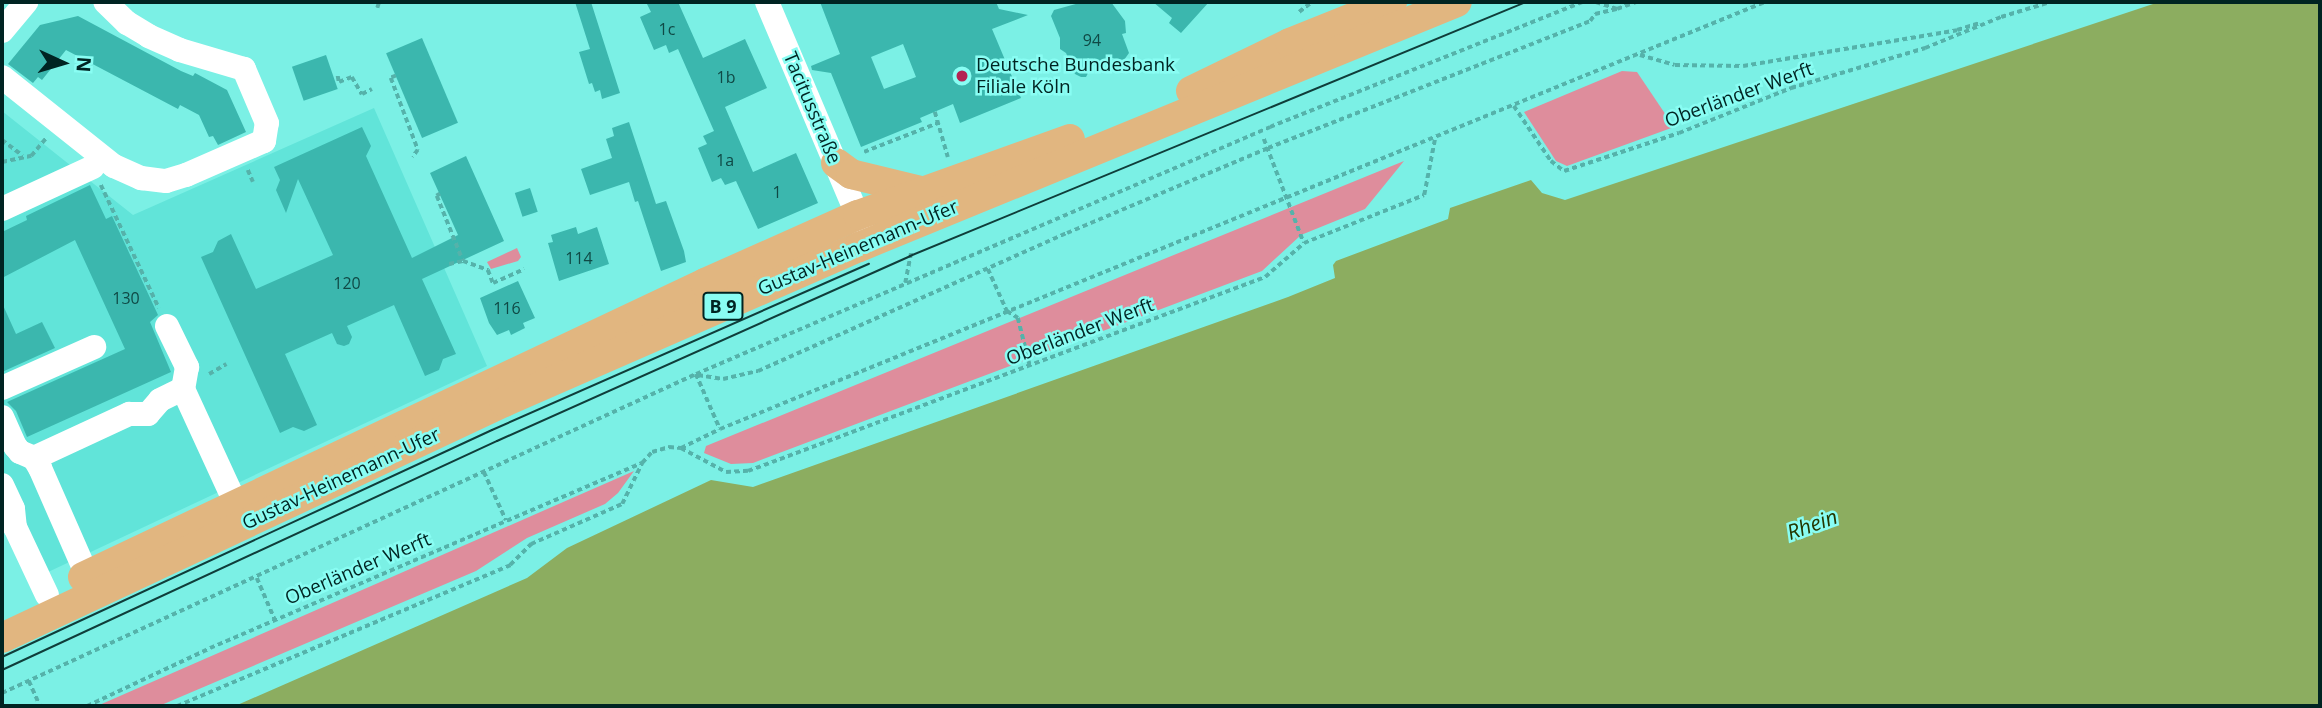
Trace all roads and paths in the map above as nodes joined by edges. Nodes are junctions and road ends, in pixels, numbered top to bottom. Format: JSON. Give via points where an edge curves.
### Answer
{"nodes":[{"id":1,"x":26,"y":2,"type":"edge"},
{"id":2,"x":105,"y":2,"type":"edge"},
{"id":3,"x":379,"y":2,"type":"edge"},
{"id":4,"x":767,"y":2,"type":"edge"},
{"id":5,"x":1392,"y":2,"type":"edge"},
{"id":6,"x":1457,"y":2,"type":"edge"},
{"id":7,"x":1583,"y":2,"type":"edge"},
{"id":8,"x":1596,"y":2,"type":"edge"},
{"id":9,"x":1636,"y":2,"type":"edge"},
{"id":10,"x":1765,"y":2,"type":"edge"},
{"id":11,"x":2050,"y":2,"type":"edge"},
{"id":12,"x":377,"y":8,"type":"dead end"},
{"id":13,"x":1617,"y":9,"type":"junction"},
{"id":14,"x":2001,"y":17,"type":"junction"},
{"id":15,"x":2,"y":31,"type":"edge"},
{"id":16,"x":1638,"y":54,"type":"junction"},
{"id":17,"x":338,"y":76,"type":"dead end"},
{"id":18,"x":396,"y":76,"type":"dead end"},
{"id":19,"x":2,"y":77,"type":"edge"},
{"id":20,"x":372,"y":89,"type":"dead end"},
{"id":21,"x":1514,"y":106,"type":"junction"},
{"id":22,"x":935,"y":111,"type":"dead end"},
{"id":23,"x":413,"y":115,"type":"dead end"},
{"id":24,"x":407,"y":117,"type":"junction"},
{"id":25,"x":938,"y":123,"type":"junction"},
{"id":26,"x":55,"y":128,"type":"dead end"},
{"id":27,"x":1435,"y":138,"type":"junction"},
{"id":28,"x":1264,"y":139,"type":"dead end"},
{"id":29,"x":2,"y":140,"type":"edge"},
{"id":30,"x":1268,"y":148,"type":"junction"},
{"id":31,"x":23,"y":156,"type":"junction"},
{"id":32,"x":413,"y":157,"type":"dead end"},
{"id":33,"x":2,"y":162,"type":"edge"},
{"id":34,"x":836,"y":163,"type":"junction"},
{"id":35,"x":96,"y":173,"type":"joint"},
{"id":36,"x":955,"y":179,"type":"junction"},
{"id":37,"x":921,"y":191,"type":"junction"},
{"id":38,"x":440,"y":194,"type":"dead end"},
{"id":39,"x":1286,"y":197,"type":"junction"},
{"id":40,"x":2,"y":209,"type":"edge"},
{"id":41,"x":858,"y":215,"type":"junction"},
{"id":42,"x":870,"y":242,"type":"junction"},
{"id":43,"x":1304,"y":243,"type":"junction"},
{"id":44,"x":463,"y":261,"type":"junction"},
{"id":45,"x":449,"y":264,"type":"dead end"},
{"id":46,"x":524,"y":269,"type":"dead end"},
{"id":47,"x":988,"y":269,"type":"junction"},
{"id":48,"x":1007,"y":311,"type":"junction"},
{"id":49,"x":167,"y":326,"type":"joint"},
{"id":50,"x":94,"y":347,"type":"dead end"},
{"id":51,"x":1030,"y":366,"type":"junction"},
{"id":52,"x":696,"y":374,"type":"junction"},
{"id":53,"x":2,"y":388,"type":"edge"},
{"id":54,"x":183,"y":389,"type":"junction"},
{"id":55,"x":2,"y":417,"type":"edge"},
{"id":56,"x":720,"y":429,"type":"junction"},
{"id":57,"x":681,"y":448,"type":"junction"},
{"id":58,"x":34,"y":458,"type":"junction"},
{"id":59,"x":642,"y":463,"type":"junction"},
{"id":60,"x":484,"y":472,"type":"junction"},
{"id":61,"x":2,"y":485,"type":"edge"},
{"id":62,"x":236,"y":504,"type":"junction"},
{"id":63,"x":506,"y":520,"type":"junction"},
{"id":64,"x":88,"y":575,"type":"junction"},
{"id":65,"x":257,"y":578,"type":"junction"},
{"id":66,"x":47,"y":595,"type":"junction"},
{"id":67,"x":2,"y":616,"type":"edge"},
{"id":68,"x":275,"y":620,"type":"junction"},
{"id":69,"x":2,"y":638,"type":"edge"},
{"id":70,"x":29,"y":681,"type":"junction"},
{"id":71,"x":2,"y":693,"type":"edge"},
{"id":72,"x":40,"y":706,"type":"edge"},
{"id":73,"x":88,"y":706,"type":"edge"},
{"id":74,"x":177,"y":706,"type":"edge"}],
"edges":[{"from":1,"to":15,"type":"street"},
{"from":2,"to":19,"type":"street","via":[[149,36],[244,69],[267,123],[264,141],[166,181],[141,178],[114,166]]},
{"from":3,"to":12,"type":"path"},
{"from":4,"to":34,"type":"street","name":"Tacitusstraße"},
{"from":5,"to":36,"type":"main road","name":"Gustav-Heinemann-Ufer","number":"B 9","via":[[1067,141]]},
{"from":6,"to":42,"type":"main road","name":"Gustav-Heinemann-Ufer","number":"B 9"},
{"from":7,"to":52,"type":"path","via":[[1270,127]]},
{"from":8,"to":13,"type":"path"},
{"from":9,"to":13,"type":"path"},
{"from":10,"to":16,"type":"path","name":"Oberländer Werft"},
{"from":11,"to":14,"type":"path","name":"Oberländer Werft"},
{"from":13,"to":30,"type":"path"},
{"from":14,"to":16,"type":"path","name":"Oberländer Werft","via":[[1956,30],[1743,65],[1675,65]]},
{"from":14,"to":21,"type":"path","name":"Oberländer Werft","via":[[1925,48],[1791,88],[1679,133],[1564,170],[1551,161]]},
{"from":16,"to":21,"type":"path","name":"Oberländer Werft"},
{"from":17,"to":20,"type":"path","via":[[340,82],[352,77],[362,94]]},
{"from":18,"to":24,"type":"path","via":[[391,78]]},
{"from":21,"to":27,"type":"path","name":"Oberländer Werft"},
{"from":22,"to":25,"type":"path"},
{"from":23,"to":24,"type":"path"},
{"from":24,"to":32,"type":"path","via":[[418,150]]},
{"from":25,"to":34,"type":"path"},
{"from":25,"to":36,"type":"path"},
{"from":26,"to":31,"type":"path","via":[[31,156]]},
{"from":27,"to":39,"type":"path","name":"Oberländer Werft"},
{"from":27,"to":43,"type":"path","name":"Oberländer Werft","via":[[1424,195]]},
{"from":28,"to":30,"type":"path"},
{"from":29,"to":31,"type":"path"},
{"from":30,"to":39,"type":"path"},
{"from":30,"to":47,"type":"path"},
{"from":31,"to":33,"type":"path"},
{"from":34,"to":37,"type":"main road","via":[[851,174]]},
{"from":34,"to":41,"type":"street","name":"Tacitusstraße"},
{"from":35,"to":40,"type":"street"},
{"from":35,"to":49,"type":"path"},
{"from":36,"to":37,"type":"main road","name":"Gustav-Heinemann-Ufer","number":"B 9"},
{"from":37,"to":41,"type":"main road","name":"Gustav-Heinemann-Ufer","number":"B 9"},
{"from":38,"to":44,"type":"path"},
{"from":39,"to":43,"type":"path"},
{"from":39,"to":48,"type":"path","name":"Oberländer Werft"},
{"from":41,"to":42,"type":"street","name":"Tacitusstraße"},
{"from":41,"to":62,"type":"main road","name":"Gustav-Heinemann-Ufer","number":"B 9"},
{"from":42,"to":69,"type":"main road","name":"Gustav-Heinemann-Ufer","number":"B 9","via":[[504,402]]},
{"from":43,"to":51,"type":"path","name":"Oberländer Werft","via":[[1265,277]]},
{"from":44,"to":45,"type":"path"},
{"from":44,"to":46,"type":"path","via":[[488,270],[493,283]]},
{"from":47,"to":48,"type":"path"},
{"from":47,"to":52,"type":"path","via":[[758,371],[723,379]]},
{"from":48,"to":51,"type":"path","via":[[1018,318]]},
{"from":48,"to":56,"type":"path","name":"Oberländer Werft"},
{"from":49,"to":54,"type":"street","via":[[187,367]]},
{"from":50,"to":53,"type":"street"},
{"from":51,"to":57,"type":"path","name":"Oberländer Werft","via":[[748,471],[726,472]]},
{"from":52,"to":56,"type":"path"},
{"from":52,"to":60,"type":"path"},
{"from":54,"to":58,"type":"street","via":[[160,400],[148,414],[129,414]]},
{"from":54,"to":62,"type":"street"},
{"from":55,"to":58,"type":"street","via":[[20,452]]},
{"from":56,"to":57,"type":"path","name":"Oberländer Werft"},
{"from":57,"to":59,"type":"path","name":"Oberländer Werft","via":[[652,452]]},
{"from":58,"to":64,"type":"street"},
{"from":59,"to":63,"type":"path","name":"Oberländer Werft"},
{"from":59,"to":74,"type":"path","via":[[622,505],[531,544],[510,565]]},
{"from":60,"to":63,"type":"path"},
{"from":60,"to":65,"type":"path"},
{"from":61,"to":66,"type":"street","via":[[15,527]]},
{"from":62,"to":64,"type":"main road","name":"Gustav-Heinemann-Ufer","number":"B 9"},
{"from":63,"to":68,"type":"path","name":"Oberländer Werft"},
{"from":64,"to":66,"type":"main road","name":"Gustav-Heinemann-Ufer","number":"B 9"},
{"from":65,"to":68,"type":"path"},
{"from":65,"to":70,"type":"path"},
{"from":66,"to":67,"type":"main road","name":"Gustav-Heinemann-Ufer","number":"B 9"},
{"from":68,"to":73,"type":"path","name":"Oberländer Werft"},
{"from":70,"to":71,"type":"path"},
{"from":70,"to":72,"type":"path"}]}
